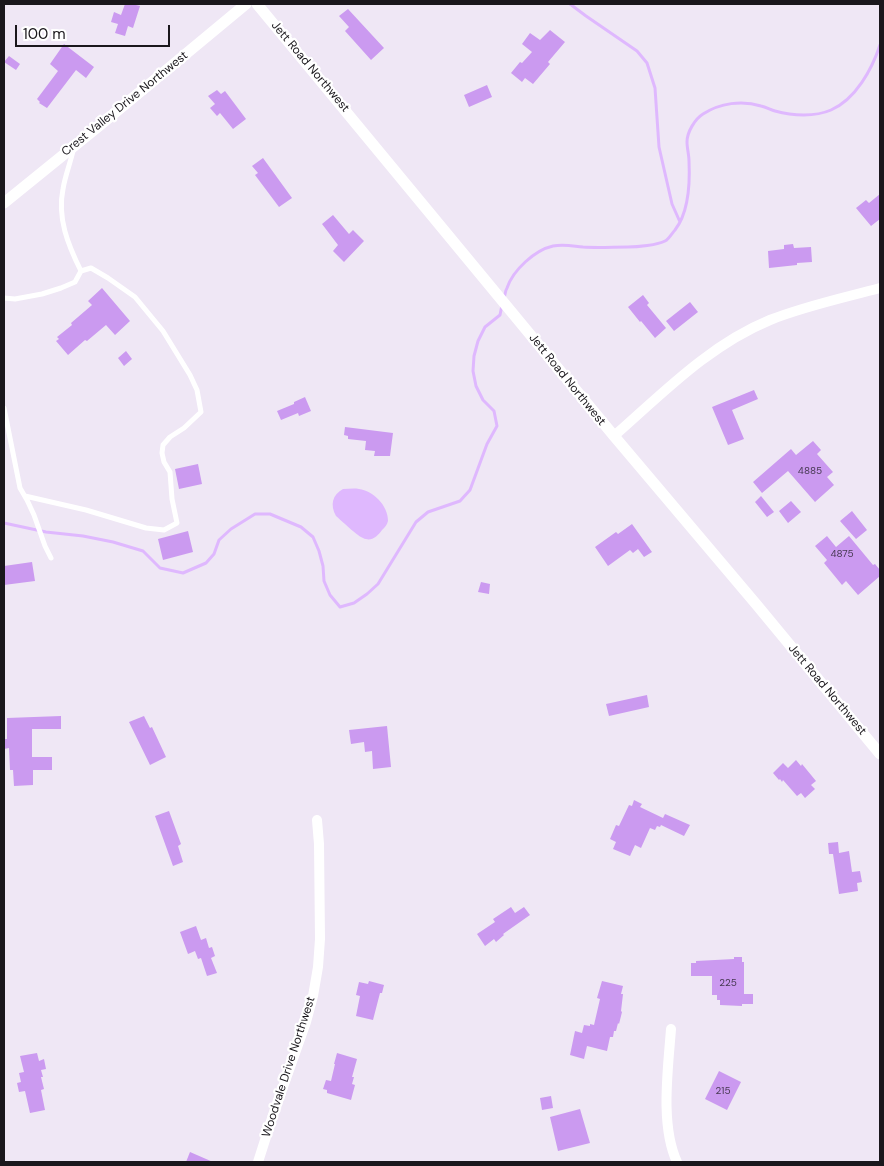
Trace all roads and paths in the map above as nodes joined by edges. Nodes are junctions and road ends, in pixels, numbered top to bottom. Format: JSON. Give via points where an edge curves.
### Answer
{"nodes":[{"id":1,"x":246,"y":4,"type":"edge"},
{"id":2,"x":257,"y":4,"type":"edge"},
{"id":3,"x":74,"y":147,"type":"junction"},
{"id":4,"x":4,"y":203,"type":"edge"},
{"id":5,"x":81,"y":271,"type":"junction"},
{"id":6,"x":880,"y":288,"type":"edge"},
{"id":7,"x":4,"y":298,"type":"edge"},
{"id":8,"x":4,"y":408,"type":"edge"},
{"id":9,"x":614,"y":436,"type":"junction"},
{"id":10,"x":25,"y":496,"type":"junction"},
{"id":11,"x":50,"y":558,"type":"dead end"},
{"id":12,"x":880,"y":754,"type":"edge"},
{"id":13,"x":317,"y":820,"type":"dead end"},
{"id":14,"x":671,"y":1029,"type":"dead end"},
{"id":15,"x":258,"y":1162,"type":"edge"},
{"id":16,"x":677,"y":1162,"type":"edge"}],
"edges":[{"from":1,"to":3,"type":"street","name":"Crest Valley Drive Northwest"},
{"from":2,"to":9,"type":"street","name":"Jett Road Northwest"},
{"from":3,"to":4,"type":"street","name":"Crest Valley Drive Northwest"},
{"from":3,"to":5,"type":"lane","via":[[62,191],[61,214],[68,244]]},
{"from":5,"to":7,"type":"lane","via":[[75,282],[61,288],[15,299]]},
{"from":5,"to":10,"type":"lane","via":[[91,268],[135,297],[163,331],[197,390],[201,412],[163,446],[177,523],[164,530],[146,528]]},
{"from":6,"to":9,"type":"street","via":[[796,310],[741,335],[696,364]]},
{"from":8,"to":10,"type":"lane","via":[[20,488]]},
{"from":9,"to":12,"type":"street","name":"Jett Road Northwest"},
{"from":10,"to":11,"type":"lane"},
{"from":13,"to":15,"type":"street","name":"Woodvale Drive Northwest","via":[[320,939],[313,996]]},
{"from":14,"to":16,"type":"street","via":[[666,1100]]}]}
